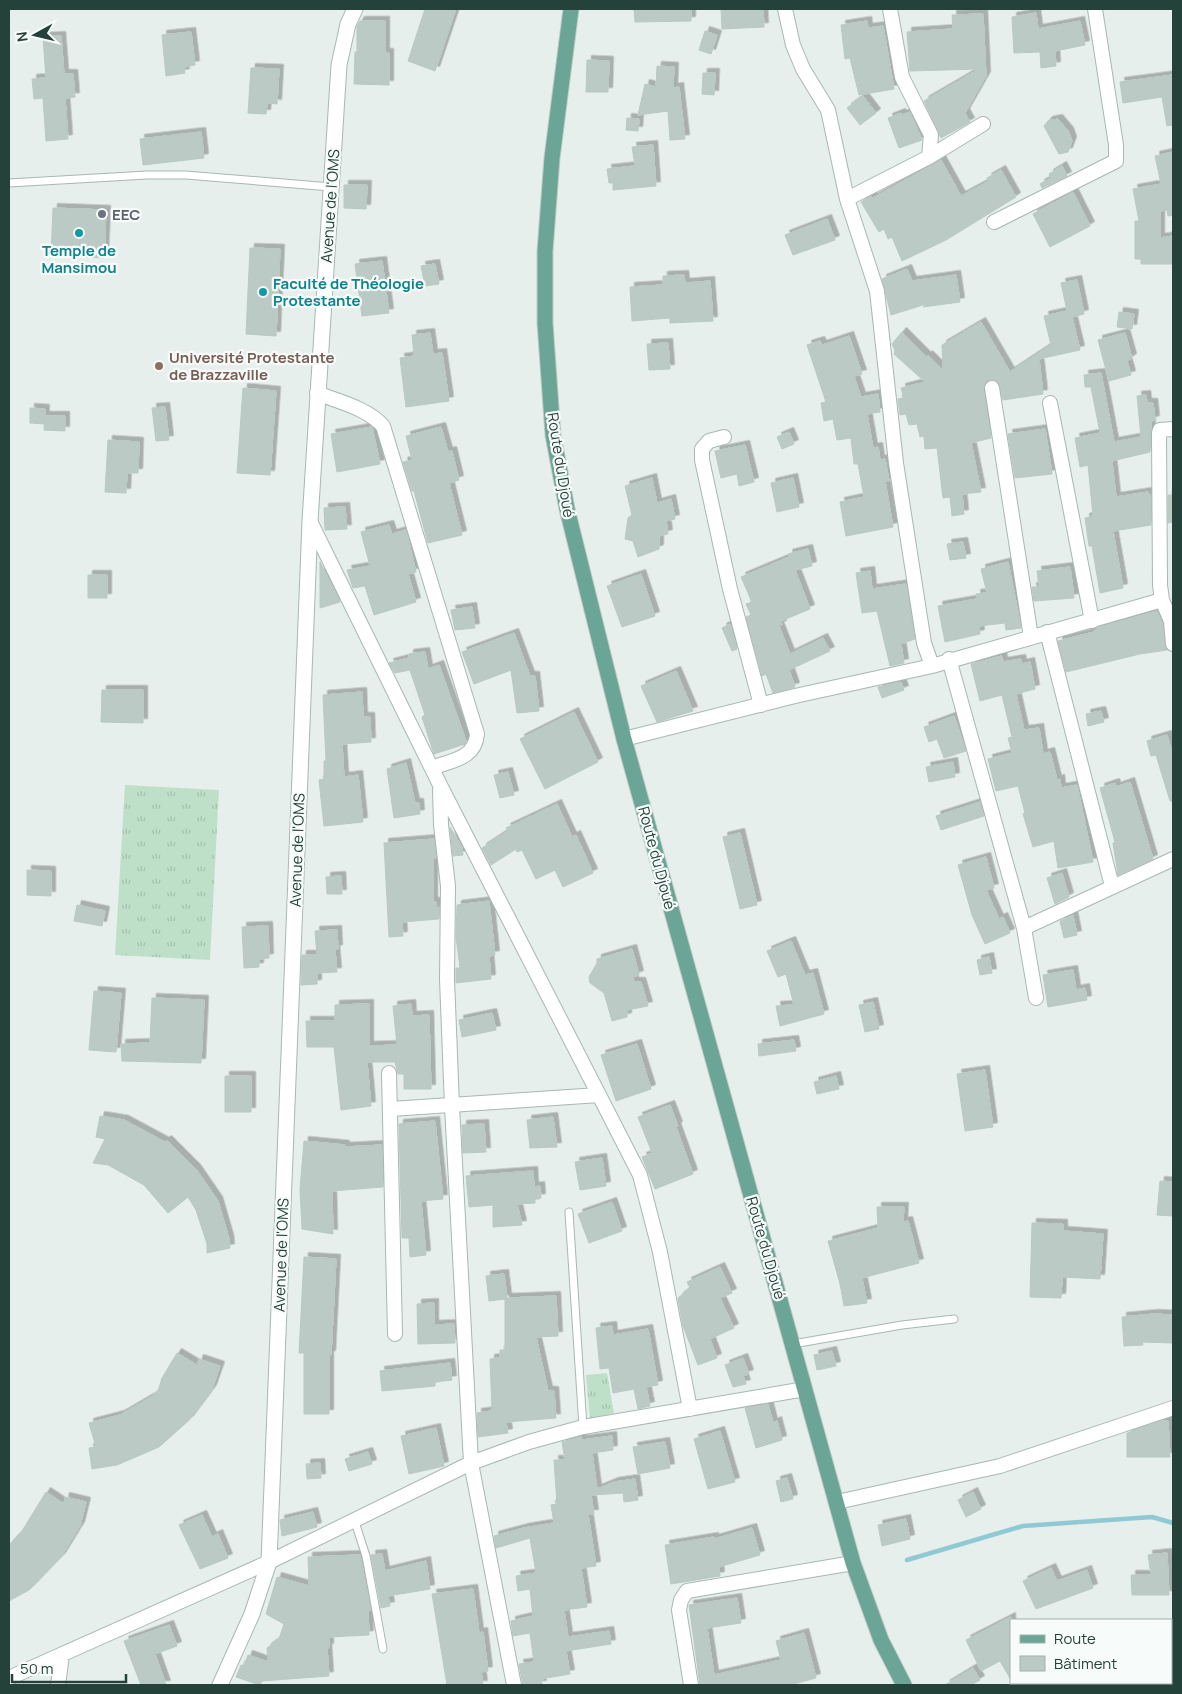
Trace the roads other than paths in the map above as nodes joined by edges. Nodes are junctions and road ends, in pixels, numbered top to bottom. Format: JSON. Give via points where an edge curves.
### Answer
{"nodes":[{"id":1,"x":355,"y":9,"type":"edge"},
{"id":2,"x":571,"y":9,"type":"edge"},
{"id":3,"x":785,"y":9,"type":"edge"},
{"id":4,"x":890,"y":9,"type":"edge"},
{"id":5,"x":1095,"y":9,"type":"edge"},
{"id":6,"x":983,"y":124,"type":"dead end"},
{"id":7,"x":929,"y":157,"type":"junction"},
{"id":8,"x":9,"y":183,"type":"edge"},
{"id":9,"x":331,"y":187,"type":"junction"},
{"id":10,"x":847,"y":199,"type":"junction"},
{"id":11,"x":994,"y":222,"type":"dead end"},
{"id":12,"x":992,"y":388,"type":"dead end"},
{"id":13,"x":317,"y":393,"type":"junction"},
{"id":14,"x":1050,"y":403,"type":"dead end"},
{"id":15,"x":1173,"y":429,"type":"edge"},
{"id":16,"x":724,"y":437,"type":"dead end"},
{"id":17,"x":310,"y":521,"type":"junction"},
{"id":18,"x":1162,"y":600,"type":"junction"},
{"id":19,"x":1092,"y":621,"type":"junction"},
{"id":20,"x":1047,"y":632,"type":"junction"},
{"id":21,"x":1031,"y":637,"type":"junction"},
{"id":22,"x":1173,"y":644,"type":"edge"},
{"id":23,"x":949,"y":659,"type":"junction"},
{"id":24,"x":932,"y":666,"type":"junction"},
{"id":25,"x":761,"y":704,"type":"junction"},
{"id":26,"x":624,"y":739,"type":"junction"},
{"id":27,"x":432,"y":768,"type":"junction"},
{"id":28,"x":440,"y":785,"type":"junction"},
{"id":29,"x":1173,"y":859,"type":"edge"},
{"id":30,"x":1112,"y":886,"type":"junction"},
{"id":31,"x":1024,"y":928,"type":"junction"},
{"id":32,"x":1036,"y":998,"type":"dead end"},
{"id":33,"x":390,"y":1073,"type":"dead end"},
{"id":34,"x":599,"y":1096,"type":"junction"},
{"id":35,"x":452,"y":1106,"type":"junction"},
{"id":36,"x":391,"y":1109,"type":"junction"},
{"id":37,"x":569,"y":1212,"type":"dead end"},
{"id":38,"x":954,"y":1319,"type":"dead end"},
{"id":39,"x":395,"y":1334,"type":"dead end"},
{"id":40,"x":793,"y":1344,"type":"junction"},
{"id":41,"x":805,"y":1389,"type":"junction"},
{"id":42,"x":690,"y":1408,"type":"junction"},
{"id":43,"x":1173,"y":1408,"type":"edge"},
{"id":44,"x":583,"y":1427,"type":"junction"},
{"id":45,"x":471,"y":1463,"type":"junction"},
{"id":46,"x":837,"y":1502,"type":"junction"},
{"id":47,"x":354,"y":1519,"type":"junction"},
{"id":48,"x":269,"y":1562,"type":"junction"},
{"id":49,"x":853,"y":1564,"type":"junction"},
{"id":50,"x":383,"y":1649,"type":"dead end"},
{"id":51,"x":62,"y":1655,"type":"junction"},
{"id":52,"x":9,"y":1678,"type":"edge"},
{"id":53,"x":58,"y":1685,"type":"edge"},
{"id":54,"x":220,"y":1685,"type":"edge"},
{"id":55,"x":514,"y":1685,"type":"edge"},
{"id":56,"x":690,"y":1685,"type":"edge"},
{"id":57,"x":904,"y":1685,"type":"edge"}],
"edges":[{"from":1,"to":9,"type":"street","name":"Avenue de l'OMS","via":[[348,24],[339,65]]},
{"from":2,"to":26,"type":"main road","name":"Route du Djoué","via":[[552,158],[545,251],[545,323],[553,435],[567,509]]},
{"from":3,"to":10,"type":"street","via":[[793,45],[803,69],[828,110]]},
{"from":4,"to":7,"type":"street","via":[[902,77],[932,134]]},
{"from":5,"to":11,"type":"street","via":[[1116,161]]},
{"from":6,"to":7,"type":"street"},
{"from":7,"to":10,"type":"street"},
{"from":8,"to":9,"type":"lane","via":[[186,175]]},
{"from":9,"to":13,"type":"street","name":"Avenue de l'OMS"},
{"from":10,"to":24,"type":"street","via":[[877,291],[896,463],[924,643]]},
{"from":12,"to":21,"type":"street"},
{"from":13,"to":17,"type":"street","name":"Avenue de l'OMS"},
{"from":13,"to":27,"type":"street","via":[[364,411],[383,426],[407,502],[477,734],[476,744],[470,753]]},
{"from":14,"to":19,"type":"street"},
{"from":15,"to":18,"type":"street","via":[[1160,430],[1159,433]]},
{"from":16,"to":25,"type":"street","via":[[708,441],[702,449],[702,460],[730,589]]},
{"from":17,"to":27,"type":"street"},
{"from":17,"to":48,"type":"street","name":"Avenue de l'OMS"},
{"from":18,"to":19,"type":"street"},
{"from":18,"to":22,"type":"street","via":[[1171,621]]},
{"from":19,"to":20,"type":"street"},
{"from":20,"to":21,"type":"street"},
{"from":20,"to":30,"type":"street"},
{"from":21,"to":23,"type":"street"},
{"from":23,"to":24,"type":"street"},
{"from":23,"to":31,"type":"street"},
{"from":24,"to":25,"type":"street"},
{"from":25,"to":26,"type":"street"},
{"from":26,"to":40,"type":"main road","name":"Route du Djoué"},
{"from":27,"to":28,"type":"street"},
{"from":28,"to":34,"type":"street"},
{"from":28,"to":35,"type":"street","via":[[448,886]]},
{"from":29,"to":30,"type":"street"},
{"from":30,"to":31,"type":"street"},
{"from":31,"to":32,"type":"street"},
{"from":33,"to":36,"type":"street"},
{"from":34,"to":35,"type":"street"},
{"from":34,"to":42,"type":"street","via":[[645,1188]]},
{"from":35,"to":36,"type":"street"},
{"from":35,"to":45,"type":"street"},
{"from":36,"to":39,"type":"street"},
{"from":37,"to":44,"type":"lane"},
{"from":38,"to":40,"type":"lane"},
{"from":40,"to":41,"type":"main road","name":"Route du Djoué"},
{"from":41,"to":42,"type":"street"},
{"from":41,"to":46,"type":"main road","name":"Route du Djoué"},
{"from":42,"to":44,"type":"street"},
{"from":43,"to":46,"type":"street","via":[[1000,1466]]},
{"from":44,"to":45,"type":"street"},
{"from":45,"to":47,"type":"street"},
{"from":45,"to":55,"type":"street"},
{"from":46,"to":49,"type":"main road","name":"Route du Djoué"},
{"from":47,"to":48,"type":"street"},
{"from":47,"to":50,"type":"lane","via":[[366,1556]]},
{"from":48,"to":51,"type":"street"},
{"from":48,"to":54,"type":"street","name":"Avenue de l'OMS","via":[[252,1614]]},
{"from":49,"to":56,"type":"street","via":[[687,1591],[679,1610]]},
{"from":49,"to":57,"type":"main road","name":"Route du Djoué","via":[[881,1640]]},
{"from":51,"to":52,"type":"street"},
{"from":51,"to":53,"type":"street"}]}
